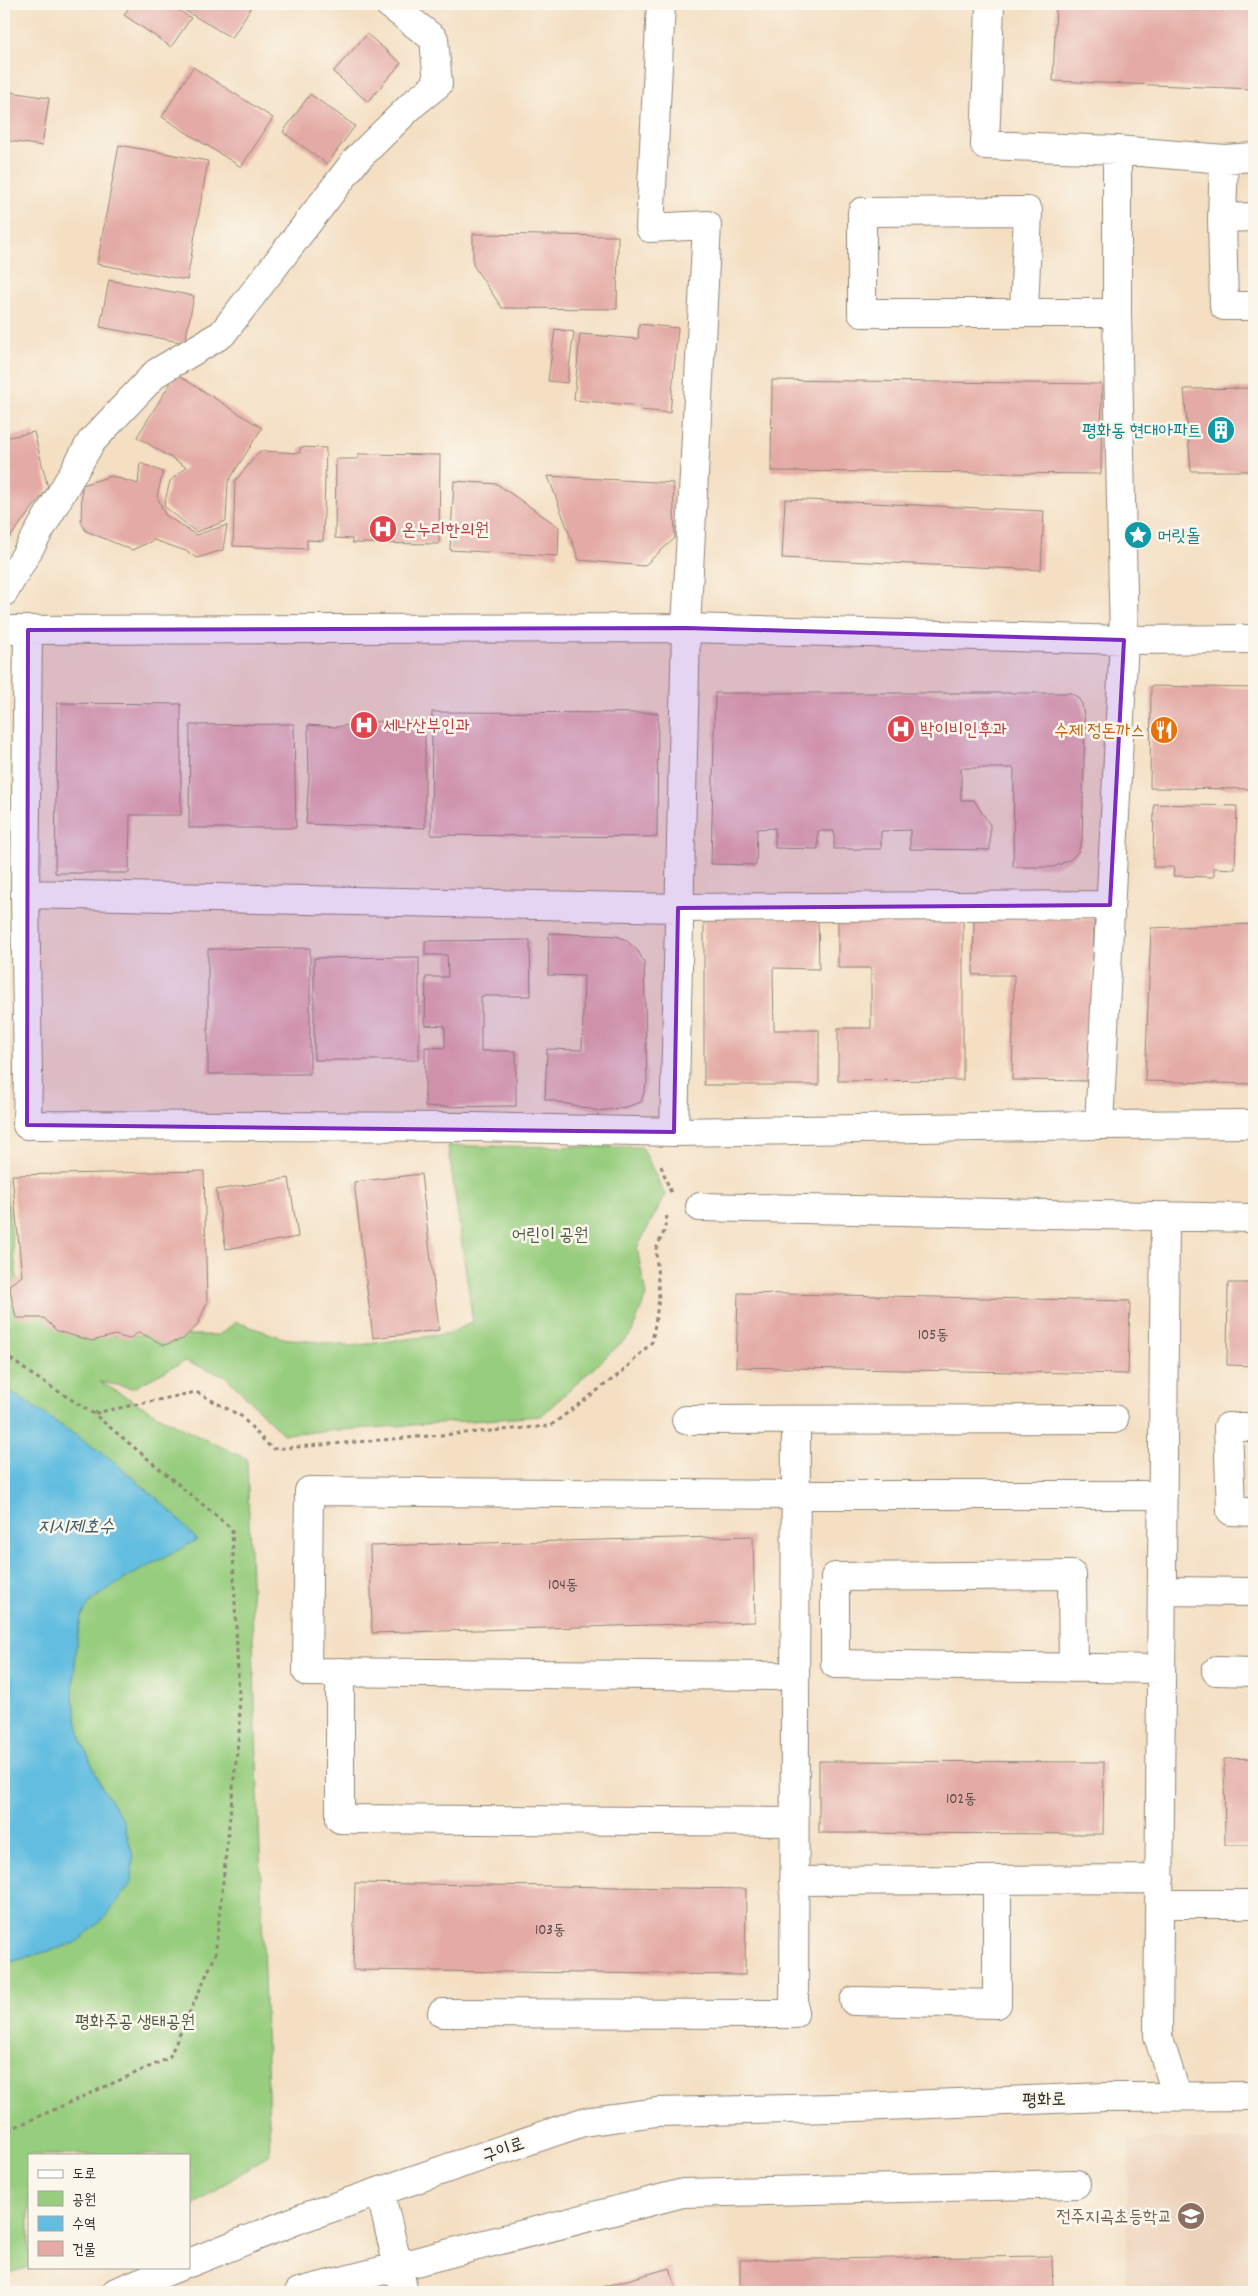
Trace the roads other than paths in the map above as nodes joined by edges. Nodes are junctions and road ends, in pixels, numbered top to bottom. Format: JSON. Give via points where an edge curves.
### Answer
{"nodes":[{"id":1,"x":389,"y":4,"type":"edge"},
{"id":2,"x":661,"y":4,"type":"edge"},
{"id":3,"x":990,"y":4,"type":"edge"},
{"id":4,"x":1118,"y":150,"type":"junction"},
{"id":5,"x":1254,"y":157,"type":"edge"},
{"id":6,"x":1224,"y":159,"type":"junction"},
{"id":7,"x":651,"y":201,"type":"dead end"},
{"id":8,"x":1254,"y":217,"type":"edge"},
{"id":9,"x":1222,"y":218,"type":"junction"},
{"id":10,"x":1254,"y":306,"type":"edge"},
{"id":11,"x":1024,"y":313,"type":"junction"},
{"id":12,"x":1117,"y":313,"type":"junction"},
{"id":13,"x":4,"y":592,"type":"edge"},
{"id":14,"x":686,"y":628,"type":"junction"},
{"id":15,"x":16,"y":630,"type":"edge"},
{"id":16,"x":1254,"y":639,"type":"edge"},
{"id":17,"x":1124,"y":640,"type":"junction"},
{"id":18,"x":25,"y":894,"type":"junction"},
{"id":19,"x":1110,"y":905,"type":"junction"},
{"id":20,"x":678,"y":908,"type":"junction"},
{"id":21,"x":1099,"y":1124,"type":"junction"},
{"id":22,"x":1254,"y":1124,"type":"edge"},
{"id":23,"x":674,"y":1132,"type":"junction"},
{"id":24,"x":700,"y":1207,"type":"dead end"},
{"id":25,"x":1165,"y":1216,"type":"junction"},
{"id":26,"x":1254,"y":1218,"type":"edge"},
{"id":27,"x":1114,"y":1419,"type":"dead end"},
{"id":28,"x":686,"y":1420,"type":"dead end"},
{"id":29,"x":796,"y":1420,"type":"junction"},
{"id":30,"x":1254,"y":1427,"type":"edge"},
{"id":31,"x":795,"y":1495,"type":"junction"},
{"id":32,"x":1163,"y":1495,"type":"junction"},
{"id":33,"x":1254,"y":1512,"type":"edge"},
{"id":34,"x":1162,"y":1591,"type":"junction"},
{"id":35,"x":1254,"y":1592,"type":"edge"},
{"id":36,"x":1073,"y":1668,"type":"junction"},
{"id":37,"x":1161,"y":1669,"type":"junction"},
{"id":38,"x":1216,"y":1671,"type":"dead end"},
{"id":39,"x":340,"y":1672,"type":"junction"},
{"id":40,"x":1254,"y":1672,"type":"edge"},
{"id":41,"x":776,"y":1676,"type":"dead end"},
{"id":42,"x":794,"y":1822,"type":"junction"},
{"id":43,"x":996,"y":1880,"type":"junction"},
{"id":44,"x":794,"y":1881,"type":"junction"},
{"id":45,"x":1159,"y":1891,"type":"junction"},
{"id":46,"x":1254,"y":1904,"type":"edge"},
{"id":47,"x":854,"y":2001,"type":"dead end"},
{"id":48,"x":442,"y":2013,"type":"dead end"},
{"id":49,"x":1177,"y":2096,"type":"junction"},
{"id":50,"x":1254,"y":2096,"type":"edge"},
{"id":51,"x":833,"y":2108,"type":"joint"},
{"id":52,"x":1076,"y":2184,"type":"dead end"},
{"id":53,"x":380,"y":2191,"type":"junction"},
{"id":54,"x":190,"y":2263,"type":"edge"},
{"id":55,"x":176,"y":2268,"type":"edge"},
{"id":56,"x":401,"y":2280,"type":"edge"},
{"id":57,"x":116,"y":2292,"type":"edge"},
{"id":58,"x":299,"y":2292,"type":"edge"}],
"edges":[{"from":1,"to":13,"type":"street","via":[[434,39],[438,84],[356,160],[222,334],[156,373],[91,442]]},
{"from":2,"to":7,"type":"street"},
{"from":2,"to":14,"type":"street","via":[[650,228],[707,225]]},
{"from":3,"to":4,"type":"street","via":[[985,145]]},
{"from":4,"to":6,"type":"street"},
{"from":4,"to":12,"type":"street"},
{"from":5,"to":6,"type":"street"},
{"from":6,"to":9,"type":"street"},
{"from":8,"to":9,"type":"street"},
{"from":9,"to":10,"type":"street","via":[[1224,306]]},
{"from":11,"to":11,"type":"street","via":[[862,313],[862,212],[1028,211]]},
{"from":11,"to":12,"type":"street"},
{"from":12,"to":17,"type":"street"},
{"from":14,"to":15,"type":"street"},
{"from":14,"to":17,"type":"street"},
{"from":14,"to":20,"type":"street"},
{"from":15,"to":18,"type":"street"},
{"from":16,"to":17,"type":"street"},
{"from":17,"to":19,"type":"street"},
{"from":18,"to":20,"type":"street"},
{"from":18,"to":23,"type":"street","via":[[27,1125],[474,1127]]},
{"from":19,"to":20,"type":"street"},
{"from":19,"to":21,"type":"street"},
{"from":20,"to":23,"type":"street"},
{"from":21,"to":22,"type":"street"},
{"from":21,"to":23,"type":"street"},
{"from":24,"to":25,"type":"street"},
{"from":25,"to":26,"type":"street"},
{"from":25,"to":32,"type":"street"},
{"from":27,"to":29,"type":"street"},
{"from":28,"to":29,"type":"street"},
{"from":29,"to":31,"type":"street"},
{"from":30,"to":33,"type":"street","via":[[1228,1427],[1232,1511]]},
{"from":31,"to":32,"type":"street"},
{"from":31,"to":39,"type":"street","via":[[309,1490],[307,1672]]},
{"from":31,"to":42,"type":"street"},
{"from":32,"to":34,"type":"street"},
{"from":34,"to":35,"type":"street"},
{"from":34,"to":37,"type":"street"},
{"from":36,"to":36,"type":"street","via":[[835,1664],[835,1577],[1072,1575]]},
{"from":36,"to":37,"type":"street"},
{"from":37,"to":45,"type":"street"},
{"from":38,"to":40,"type":"street"},
{"from":39,"to":41,"type":"street"},
{"from":39,"to":42,"type":"street","via":[[340,1820]]},
{"from":42,"to":44,"type":"street"},
{"from":43,"to":44,"type":"street"},
{"from":43,"to":45,"type":"street"},
{"from":43,"to":47,"type":"street","via":[[997,2004]]},
{"from":44,"to":48,"type":"street","via":[[794,2014]]},
{"from":45,"to":46,"type":"street"},
{"from":45,"to":49,"type":"street","via":[[1158,2036]]},
{"from":49,"to":50,"type":"street","name":"평화로"},
{"from":49,"to":51,"type":"street","name":"평화로"},
{"from":51,"to":53,"type":"street","name":"구이로","via":[[657,2112],[583,2122]]},
{"from":52,"to":56,"type":"street","via":[[682,2193]]},
{"from":53,"to":54,"type":"street","name":"구이로"},
{"from":53,"to":56,"type":"street"},
{"from":55,"to":57,"type":"street"},
{"from":56,"to":58,"type":"street"}]}
